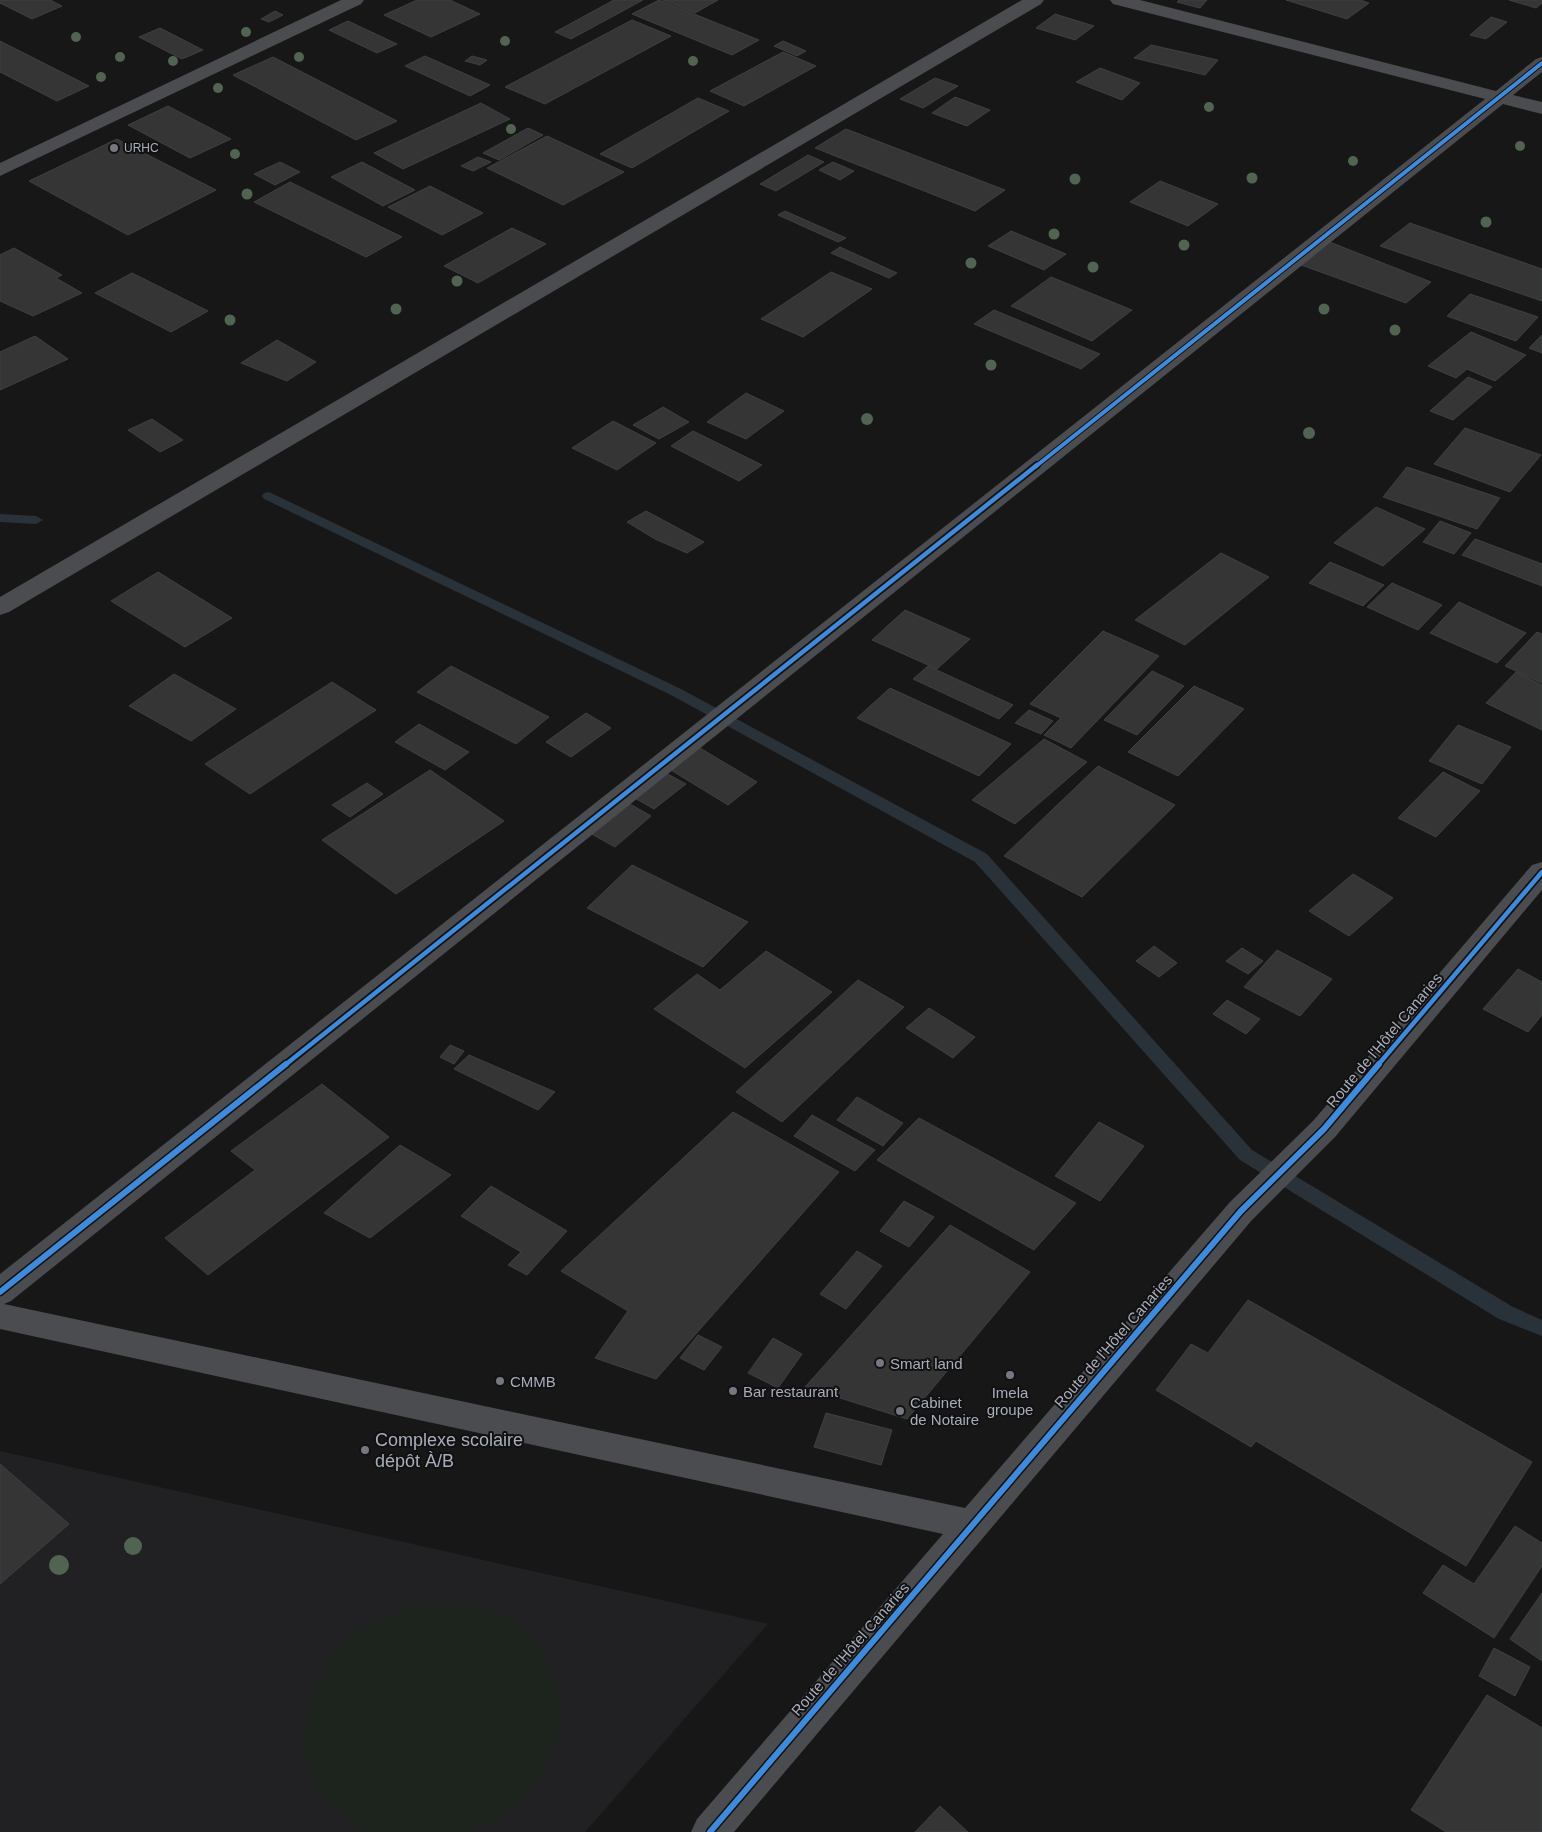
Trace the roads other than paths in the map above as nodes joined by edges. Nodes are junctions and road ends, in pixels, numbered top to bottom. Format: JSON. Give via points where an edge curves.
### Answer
{"nodes":[{"id":1,"x":355,"y":0,"type":"edge"},
{"id":2,"x":1035,"y":0,"type":"edge"},
{"id":3,"x":1119,"y":0,"type":"edge"},
{"id":4,"x":1542,"y":63,"type":"edge"},
{"id":5,"x":1501,"y":96,"type":"junction"},
{"id":6,"x":1542,"y":108,"type":"edge"},
{"id":7,"x":0,"y":170,"type":"edge"},
{"id":8,"x":0,"y":607,"type":"edge"},
{"id":9,"x":1542,"y":872,"type":"edge"},
{"id":10,"x":0,"y":1292,"type":"edge"},
{"id":11,"x":0,"y":1316,"type":"edge"},
{"id":12,"x":972,"y":1525,"type":"junction"},
{"id":13,"x":710,"y":1832,"type":"edge"}],
"edges":[{"from":1,"to":7,"type":"street"},
{"from":2,"to":8,"type":"street"},
{"from":3,"to":5,"type":"street"},
{"from":4,"to":5,"type":"street"},
{"from":5,"to":6,"type":"street"},
{"from":5,"to":10,"type":"street"},
{"from":9,"to":12,"type":"street","name":"Route de l'Hôtel Canaries","via":[[1324,1129],[1241,1211]]},
{"from":11,"to":12,"type":"street"},
{"from":12,"to":13,"type":"street","name":"Route de l'Hôtel Canaries"}]}
